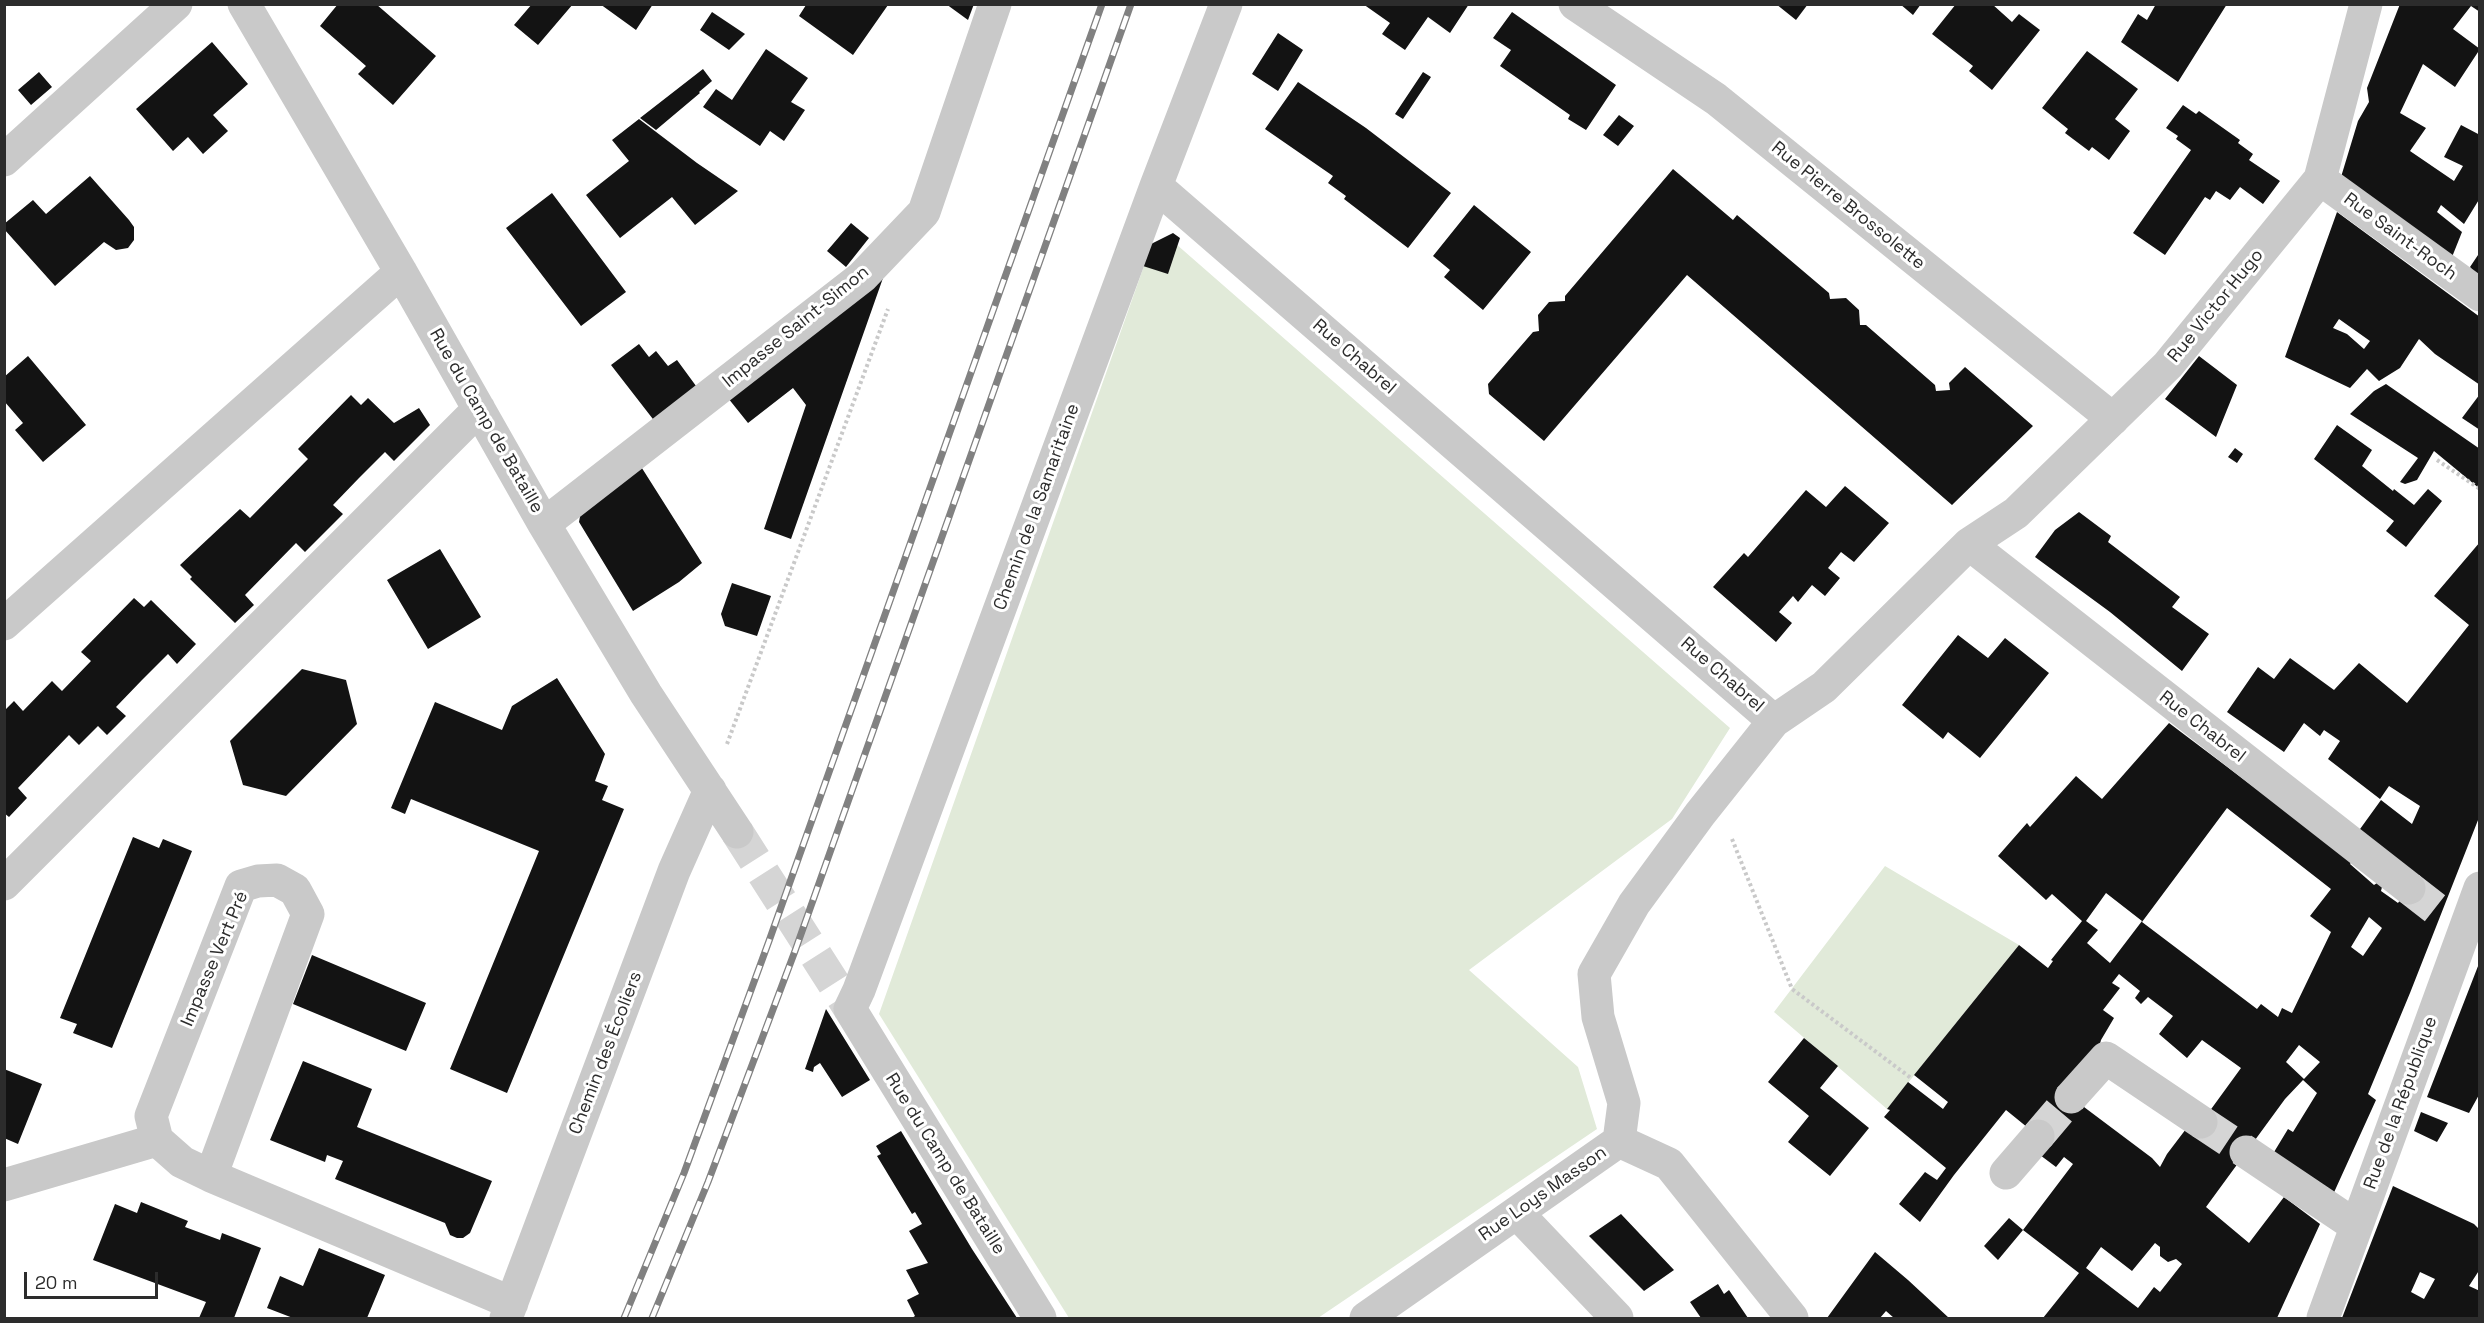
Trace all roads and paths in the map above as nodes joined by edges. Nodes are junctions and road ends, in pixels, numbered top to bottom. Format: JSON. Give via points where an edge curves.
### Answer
{"nodes":[{"id":1,"x":176,"y":4,"type":"edge"},
{"id":2,"x":244,"y":4,"type":"edge"},
{"id":3,"x":995,"y":4,"type":"edge"},
{"id":4,"x":1226,"y":4,"type":"edge"},
{"id":5,"x":1575,"y":4,"type":"edge"},
{"id":6,"x":2366,"y":4,"type":"edge"},
{"id":7,"x":4,"y":160,"type":"edge"},
{"id":8,"x":2320,"y":179,"type":"junction"},
{"id":9,"x":1156,"y":186,"type":"junction"},
{"id":10,"x":401,"y":272,"type":"junction"},
{"id":11,"x":2480,"y":295,"type":"edge"},
{"id":12,"x":891,"y":301,"type":"dead end"},
{"id":13,"x":478,"y":409,"type":"junction"},
{"id":14,"x":2113,"y":419,"type":"junction"},
{"id":15,"x":2437,"y":460,"type":"dead end"},
{"id":16,"x":2480,"y":489,"type":"edge"},
{"id":17,"x":544,"y":524,"type":"junction"},
{"id":18,"x":1969,"y":544,"type":"junction"},
{"id":19,"x":4,"y":624,"type":"edge"},
{"id":20,"x":1774,"y":721,"type":"junction"},
{"id":21,"x":710,"y":790,"type":"junction"},
{"id":22,"x":1700,"y":814,"type":"junction"},
{"id":23,"x":737,"y":832,"type":"tunnel mouth"},
{"id":24,"x":4,"y":884,"type":"edge"},
{"id":25,"x":2409,"y":888,"type":"tunnel mouth"},
{"id":26,"x":2480,"y":888,"type":"edge"},
{"id":27,"x":2462,"y":922,"type":"edge"},
{"id":28,"x":850,"y":1009,"type":"joint"},
{"id":29,"x":1911,"y":1078,"type":"dead end"},
{"id":30,"x":2072,"y":1097,"type":"tunnel mouth"},
{"id":31,"x":2201,"y":1122,"type":"tunnel mouth"},
{"id":32,"x":2038,"y":1136,"type":"tunnel mouth"},
{"id":33,"x":157,"y":1140,"type":"junction"},
{"id":34,"x":1619,"y":1141,"type":"junction"},
{"id":35,"x":2246,"y":1152,"type":"tunnel mouth"},
{"id":36,"x":2006,"y":1173,"type":"dead end"},
{"id":37,"x":211,"y":1176,"type":"junction"},
{"id":38,"x":4,"y":1185,"type":"edge"},
{"id":39,"x":1517,"y":1213,"type":"junction"},
{"id":40,"x":2356,"y":1226,"type":"junction"},
{"id":41,"x":509,"y":1311,"type":"edge"},
{"id":42,"x":1040,"y":1318,"type":"edge"},
{"id":43,"x":1366,"y":1318,"type":"edge"},
{"id":44,"x":1617,"y":1318,"type":"edge"},
{"id":45,"x":1792,"y":1318,"type":"edge"},
{"id":46,"x":2323,"y":1318,"type":"edge"}],
"edges":[{"from":1,"to":7,"type":"street"},
{"from":2,"to":10,"type":"street","name":"Rue du Camp de Bataille"},
{"from":3,"to":17,"type":"street","name":"Impasse Saint-Simon","via":[[924,212],[862,277]]},
{"from":4,"to":9,"type":"street","name":"Chemin de la Samaritaine"},
{"from":5,"to":14,"type":"street","name":"Rue Pierre Brossolette","via":[[1716,99]]},
{"from":6,"to":8,"type":"street","name":"Rue Victor Hugo"},
{"from":8,"to":11,"type":"street","name":"Rue Saint-Roch"},
{"from":8,"to":14,"type":"street","name":"Rue Victor Hugo","via":[[2168,365]]},
{"from":9,"to":20,"type":"street","name":"Rue Chabrel"},
{"from":9,"to":28,"type":"street","name":"Chemin de la Samaritaine"},
{"from":10,"to":13,"type":"street","name":"Rue du Camp de Bataille"},
{"from":10,"to":19,"type":"street"},
{"from":12,"to":21,"type":"path"},
{"from":13,"to":17,"type":"street","name":"Rue du Camp de Bataille"},
{"from":13,"to":24,"type":"street"},
{"from":14,"to":18,"type":"street","name":"Rue Victor Hugo","via":[[2016,513]]},
{"from":15,"to":16,"type":"path"},
{"from":17,"to":21,"type":"street","name":"Rue du Camp de Bataille","via":[[646,694]]},
{"from":18,"to":20,"type":"street","name":"Rue Chabrel","via":[[1824,687]]},
{"from":18,"to":25,"type":"street","name":"Rue Chabrel"},
{"from":20,"to":22,"type":"street","name":"Rue Loys Masson"},
{"from":21,"to":23,"type":"street","name":"Rue du Camp de Bataille"},
{"from":21,"to":41,"type":"street","name":"Chemin des Écoliers","via":[[674,871]]},
{"from":22,"to":29,"type":"path","via":[[1732,838],[1792,989]]},
{"from":22,"to":34,"type":"street","name":"Rue Loys Masson","via":[[1634,904],[1594,974],[1598,1017],[1624,1103]]},
{"from":26,"to":27,"type":"street","name":"Rue de la République"},
{"from":27,"to":40,"type":"street","name":"Rue de la République"},
{"from":28,"to":42,"type":"street","name":"Rue du Camp de Bataille"},
{"from":30,"to":31,"type":"street","via":[[2106,1058]]},
{"from":32,"to":36,"type":"street"},
{"from":33,"to":37,"type":"street","via":[[182,1162]]},
{"from":33,"to":37,"type":"street","name":"Impasse Vert Pré","via":[[151,1116],[241,886],[258,880],[278,880],[295,890],[308,914]]},
{"from":33,"to":38,"type":"street"},
{"from":34,"to":39,"type":"street","name":"Rue Loys Masson"},
{"from":34,"to":45,"type":"street","via":[[1669,1164]]},
{"from":35,"to":40,"type":"street"},
{"from":37,"to":41,"type":"street"},
{"from":39,"to":43,"type":"street","name":"Rue Loys Masson"},
{"from":39,"to":44,"type":"street"},
{"from":40,"to":46,"type":"street","name":"Rue de la République"}]}
